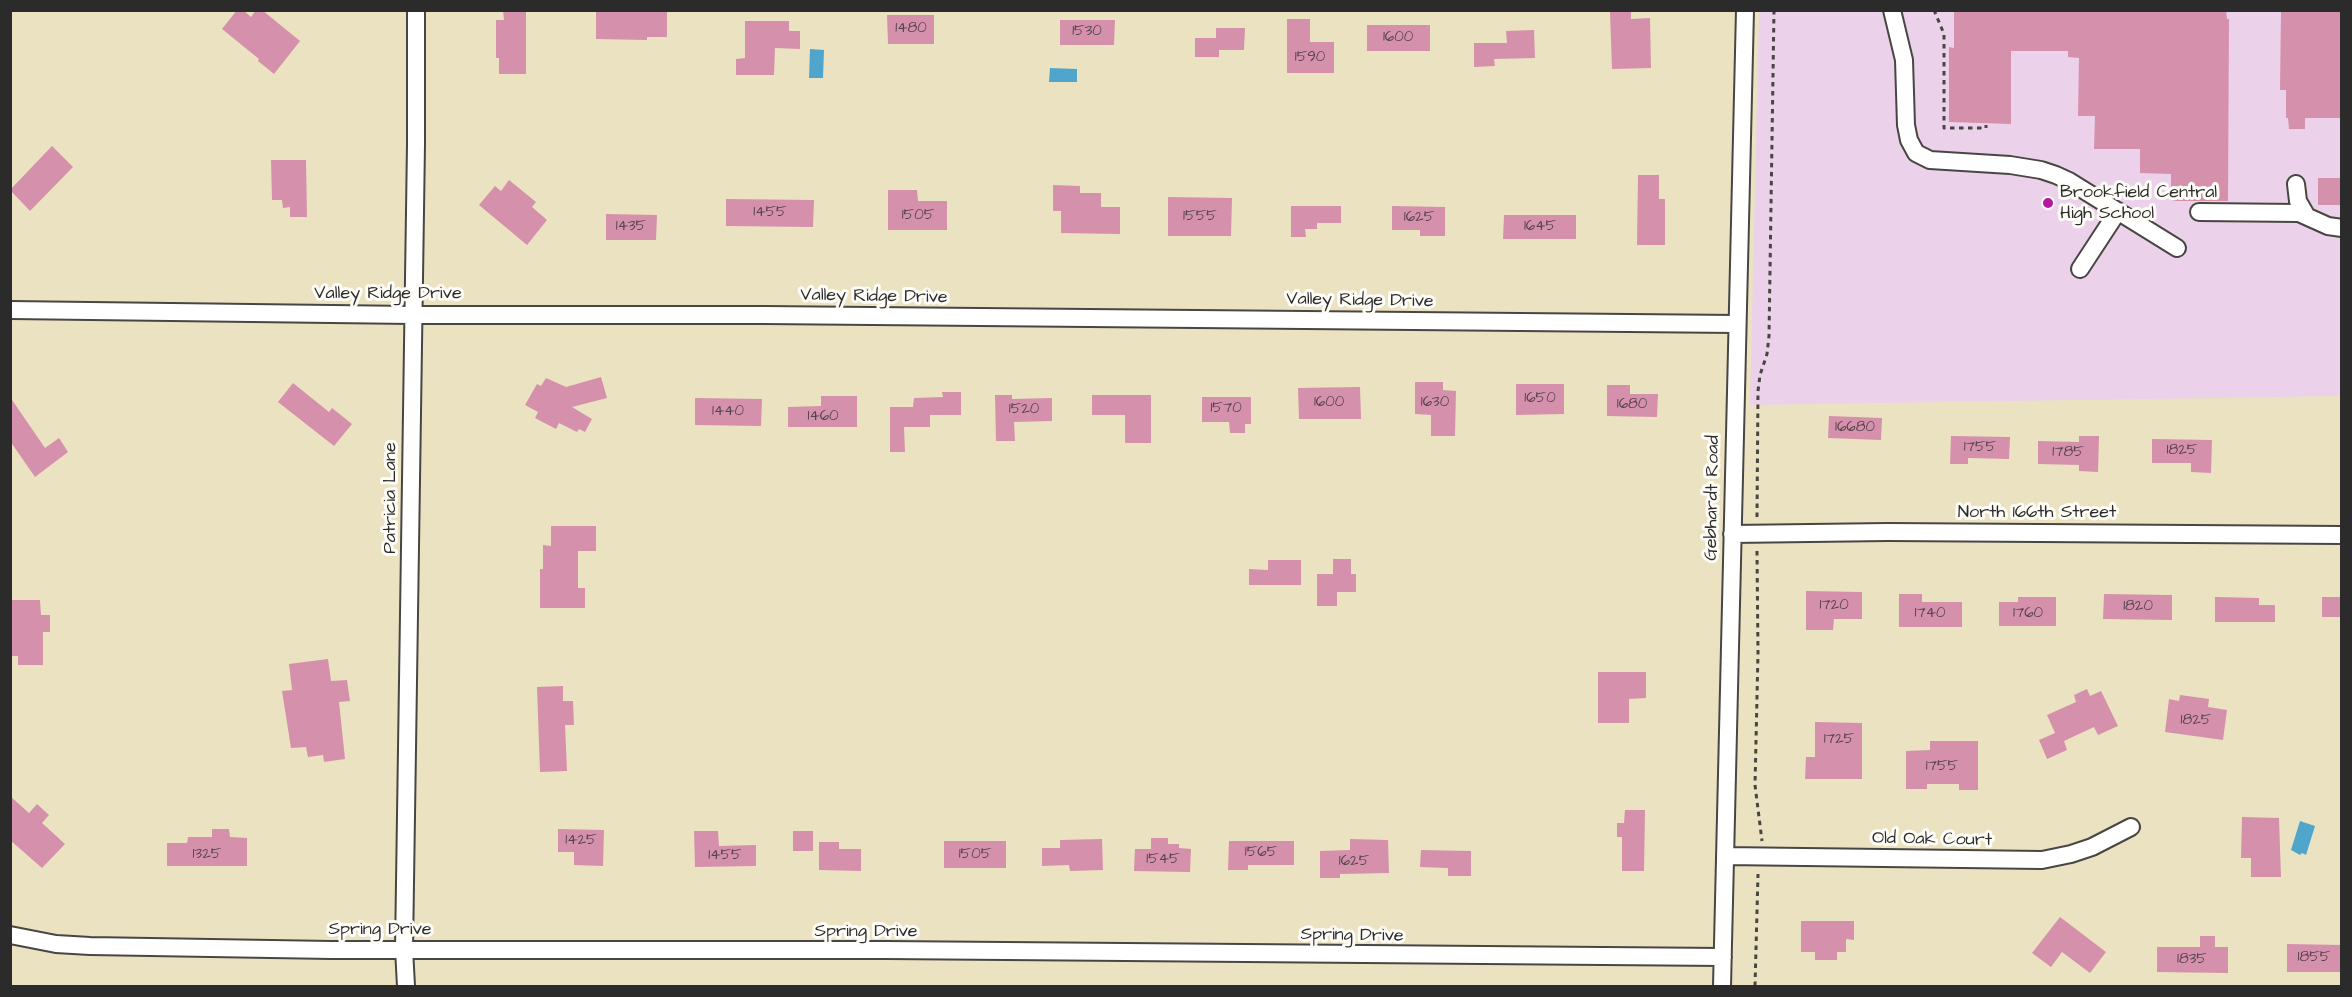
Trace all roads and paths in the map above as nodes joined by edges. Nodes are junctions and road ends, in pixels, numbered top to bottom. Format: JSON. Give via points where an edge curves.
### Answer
{"nodes":[{"id":1,"x":416,"y":10,"type":"edge"},
{"id":2,"x":1745,"y":10,"type":"edge"},
{"id":3,"x":1774,"y":10,"type":"edge"},
{"id":4,"x":1892,"y":10,"type":"edge"},
{"id":5,"x":1934,"y":10,"type":"edge"},
{"id":6,"x":1986,"y":125,"type":"dead end"},
{"id":7,"x":2296,"y":184,"type":"dead end"},
{"id":8,"x":2118,"y":212,"type":"junction"},
{"id":9,"x":2199,"y":212,"type":"dead end"},
{"id":10,"x":2306,"y":215,"type":"junction"},
{"id":11,"x":2342,"y":228,"type":"edge"},
{"id":12,"x":2177,"y":248,"type":"dead end"},
{"id":13,"x":2080,"y":269,"type":"dead end"},
{"id":14,"x":10,"y":309,"type":"edge"},
{"id":15,"x":412,"y":315,"type":"junction"},
{"id":16,"x":1737,"y":324,"type":"junction"},
{"id":17,"x":1732,"y":534,"type":"junction"},
{"id":18,"x":1757,"y":534,"type":"junction"},
{"id":19,"x":2342,"y":535,"type":"edge"},
{"id":20,"x":2131,"y":827,"type":"dead end"},
{"id":21,"x":1725,"y":856,"type":"junction"},
{"id":22,"x":1759,"y":856,"type":"junction"},
{"id":23,"x":10,"y":935,"type":"edge"},
{"id":24,"x":404,"y":949,"type":"junction"},
{"id":25,"x":1723,"y":957,"type":"junction"},
{"id":26,"x":406,"y":987,"type":"edge"},
{"id":27,"x":1722,"y":987,"type":"edge"},
{"id":28,"x":1755,"y":987,"type":"edge"}],
"edges":[{"from":1,"to":15,"type":"street","name":"Patricia Lane"},
{"from":2,"to":16,"type":"street","name":"Gebhardt Road"},
{"from":3,"to":18,"type":"path","via":[[1769,336],[1758,391]]},
{"from":4,"to":8,"type":"street","via":[[1904,60],[1906,125],[1916,153],[1930,160],[2042,170],[2069,181]]},
{"from":5,"to":6,"type":"path","via":[[1944,34],[1944,128]]},
{"from":7,"to":10,"type":"street","via":[[2298,201]]},
{"from":8,"to":12,"type":"street"},
{"from":8,"to":13,"type":"street"},
{"from":9,"to":10,"type":"street"},
{"from":10,"to":11,"type":"street"},
{"from":14,"to":15,"type":"street","name":"Valley Ridge Drive"},
{"from":15,"to":16,"type":"street","name":"Valley Ridge Drive"},
{"from":15,"to":24,"type":"street","name":"Patricia Lane"},
{"from":16,"to":17,"type":"street","name":"Gebhardt Road"},
{"from":17,"to":18,"type":"street","name":"North 166th Street"},
{"from":17,"to":21,"type":"street","name":"Gebhardt Road"},
{"from":18,"to":19,"type":"street","name":"North 166th Street"},
{"from":18,"to":22,"type":"path","via":[[1755,785],[1762,834]]},
{"from":20,"to":22,"type":"street","name":"Old Oak Court","via":[[2081,851],[2042,860]]},
{"from":21,"to":22,"type":"street","name":"Old Oak Court"},
{"from":21,"to":25,"type":"street","name":"Gebhardt Road"},
{"from":22,"to":28,"type":"path"},
{"from":23,"to":24,"type":"street","name":"Spring Drive","via":[[94,946]]},
{"from":24,"to":25,"type":"street","name":"Spring Drive"},
{"from":24,"to":26,"type":"street","name":"Patricia Lane"},
{"from":25,"to":27,"type":"street","name":"Gebhardt Road"}]}
